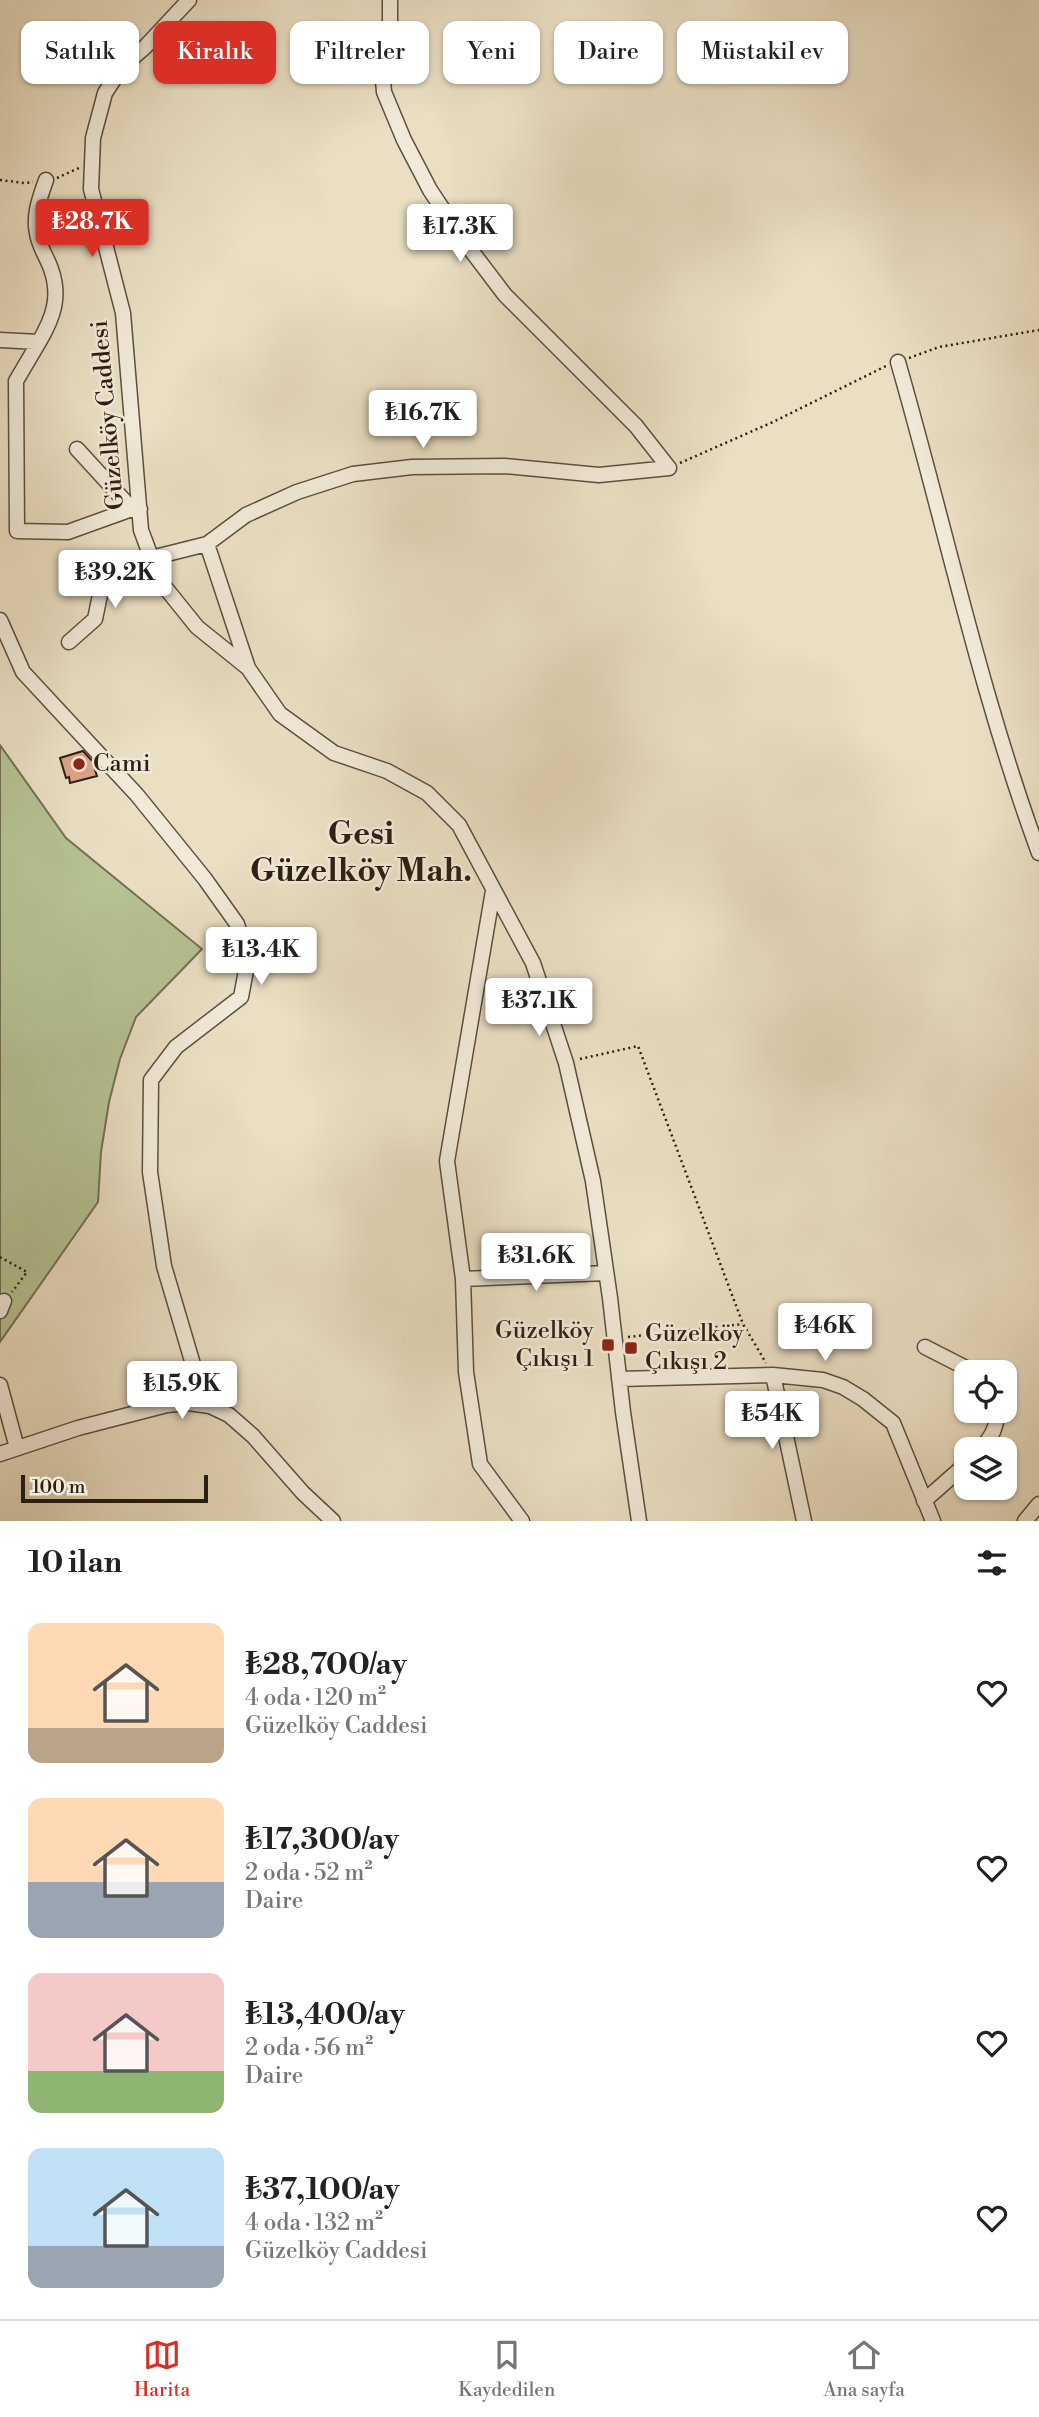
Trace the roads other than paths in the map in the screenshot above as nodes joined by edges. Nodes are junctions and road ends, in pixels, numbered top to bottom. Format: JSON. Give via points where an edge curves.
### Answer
{"nodes":[{"id":1,"x":190,"y":0,"type":"edge"},
{"id":2,"x":390,"y":0,"type":"edge"},
{"id":3,"x":46,"y":180,"type":"dead end"},
{"id":4,"x":0,"y":340,"type":"edge"},
{"id":5,"x":39,"y":342,"type":"junction"},
{"id":6,"x":898,"y":362,"type":"road end"},
{"id":7,"x":77,"y":449,"type":"dead end"},
{"id":8,"x":136,"y":509,"type":"junction"},
{"id":9,"x":207,"y":544,"type":"junction"},
{"id":10,"x":150,"y":558,"type":"junction"},
{"id":11,"x":0,"y":620,"type":"edge"},
{"id":12,"x":69,"y":642,"type":"dead end"},
{"id":13,"x":248,"y":668,"type":"junction"},
{"id":14,"x":1039,"y":853,"type":"edge"},
{"id":15,"x":493,"y":891,"type":"junction"},
{"id":16,"x":606,"y":1273,"type":"junction"},
{"id":17,"x":463,"y":1279,"type":"junction"},
{"id":18,"x":925,"y":1347,"type":"dead end"},
{"id":19,"x":954,"y":1362,"type":"edge"},
{"id":20,"x":773,"y":1375,"type":"junction"},
{"id":21,"x":619,"y":1379,"type":"junction"},
{"id":22,"x":0,"y":1385,"type":"edge"},
{"id":23,"x":205,"y":1405,"type":"junction"},
{"id":24,"x":17,"y":1448,"type":"junction"},
{"id":25,"x":0,"y":1454,"type":"edge"},
{"id":26,"x":954,"y":1475,"type":"edge"},
{"id":27,"x":925,"y":1501,"type":"junction"},
{"id":28,"x":1039,"y":1504,"type":"edge"},
{"id":29,"x":333,"y":1521,"type":"edge"},
{"id":30,"x":522,"y":1521,"type":"edge"},
{"id":31,"x":639,"y":1521,"type":"edge"},
{"id":32,"x":804,"y":1521,"type":"edge"},
{"id":33,"x":933,"y":1521,"type":"edge"},
{"id":34,"x":1025,"y":1521,"type":"edge"}],
"edges":[{"from":1,"to":8,"type":"street","name":"Güzelköy Caddesi","via":[[122,67],[105,93],[93,138],[91,189],[123,313]]},
{"from":2,"to":9,"type":"street","via":[[382,56],[384,92],[430,190],[505,295],[636,426],[669,468],[599,475],[505,466],[412,467],[353,474],[246,515]]},
{"from":3,"to":5,"type":"street","via":[[36,223],[51,269],[55,308]]},
{"from":4,"to":5,"type":"street"},
{"from":5,"to":8,"type":"street","via":[[16,381],[17,531],[68,531]]},
{"from":6,"to":14,"type":"street","via":[[1017,794]]},
{"from":7,"to":8,"type":"street"},
{"from":8,"to":10,"type":"street","name":"Güzelköy Caddesi"},
{"from":9,"to":10,"type":"street"},
{"from":9,"to":13,"type":"street"},
{"from":10,"to":12,"type":"street","via":[[124,568],[101,590],[95,619]]},
{"from":10,"to":13,"type":"street","name":"Güzelköy Caddesi","via":[[160,581],[197,627]]},
{"from":11,"to":23,"type":"street","via":[[23,672],[137,795],[205,879],[237,925],[248,960],[241,997],[176,1047],[151,1080],[150,1171],[164,1266]]},
{"from":13,"to":15,"type":"street","name":"Güzelköy Caddesi","via":[[280,714],[334,753],[387,771],[427,793],[459,825]]},
{"from":15,"to":16,"type":"street","name":"Güzelköy Caddesi","via":[[533,964],[566,1063],[593,1181]]},
{"from":15,"to":17,"type":"street","via":[[447,1161]]},
{"from":16,"to":17,"type":"street"},
{"from":16,"to":21,"type":"street","name":"Güzelköy Caddesi"},
{"from":17,"to":30,"type":"street","via":[[466,1372],[480,1464]]},
{"from":18,"to":19,"type":"street"},
{"from":20,"to":21,"type":"street"},
{"from":20,"to":27,"type":"street","via":[[823,1380],[843,1387],[893,1423]]},
{"from":20,"to":32,"type":"street"},
{"from":21,"to":31,"type":"street","name":"Güzelköy Caddesi"},
{"from":22,"to":24,"type":"street"},
{"from":23,"to":24,"type":"street","via":[[167,1405]]},
{"from":23,"to":29,"type":"street","via":[[229,1415],[253,1436]]},
{"from":24,"to":25,"type":"street"},
{"from":26,"to":27,"type":"street"},
{"from":27,"to":33,"type":"street"},
{"from":28,"to":34,"type":"street"}]}
